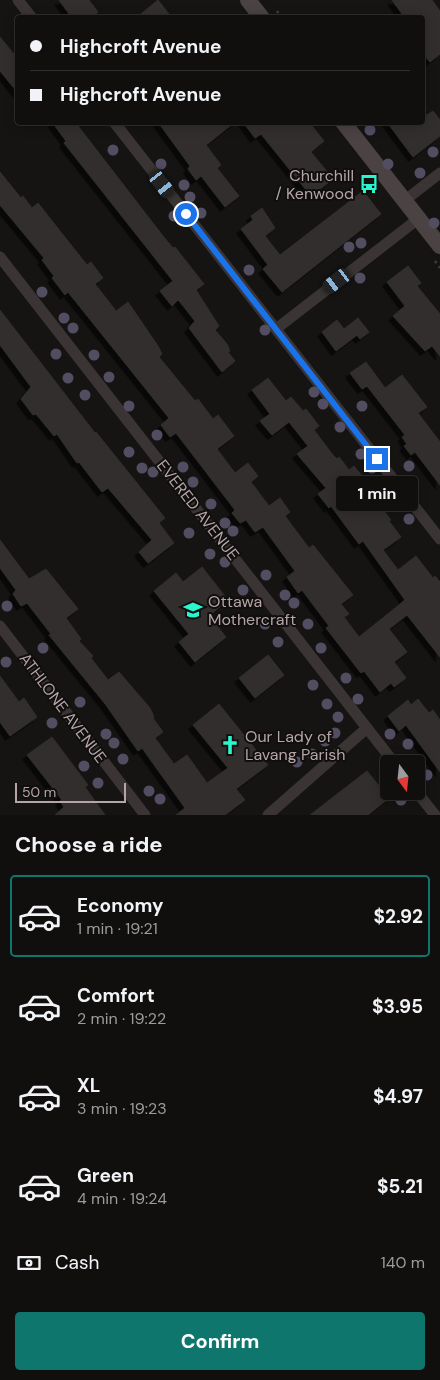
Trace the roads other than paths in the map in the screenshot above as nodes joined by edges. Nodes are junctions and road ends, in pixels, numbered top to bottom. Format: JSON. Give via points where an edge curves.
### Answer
{"nodes":[{"id":1,"x":18,"y":0,"type":"edge"},
{"id":2,"x":248,"y":0,"type":"edge"},
{"id":3,"x":30,"y":15,"type":"edge"},
{"id":4,"x":260,"y":15,"type":"edge"},
{"id":5,"x":116,"y":125,"type":"edge"},
{"id":6,"x":346,"y":125,"type":"edge"},
{"id":7,"x":440,"y":173,"type":"edge"},
{"id":8,"x":404,"y":201,"type":"junction"},
{"id":9,"x":418,"y":219,"type":"junction"},
{"id":10,"x":440,"y":246,"type":"edge"},
{"id":11,"x":0,"y":257,"type":"edge"},
{"id":12,"x":276,"y":329,"type":"junction"},
{"id":13,"x":440,"y":539,"type":"edge"},
{"id":14,"x":0,"y":626,"type":"edge"},
{"id":15,"x":367,"y":728,"type":"junction"},
{"id":16,"x":388,"y":755,"type":"edge"},
{"id":17,"x":423,"y":800,"type":"edge"},
{"id":18,"x":145,"y":815,"type":"edge"},
{"id":19,"x":268,"y":815,"type":"edge"},
{"id":20,"x":435,"y":815,"type":"edge"}],
"edges":[{"from":1,"to":3,"type":"street"},
{"from":2,"to":4,"type":"main road"},
{"from":5,"to":12,"type":"street"},
{"from":6,"to":8,"type":"main road"},
{"from":7,"to":8,"type":"street"},
{"from":8,"to":9,"type":"main road"},
{"from":9,"to":10,"type":"main road"},
{"from":9,"to":12,"type":"street"},
{"from":11,"to":15,"type":"street","name":"EVERED AVENUE"},
{"from":12,"to":13,"type":"street"},
{"from":14,"to":18,"type":"street","name":"ATHLONE AVENUE"},
{"from":15,"to":16,"type":"street","name":"EVERED AVENUE"},
{"from":15,"to":19,"type":"street"},
{"from":17,"to":20,"type":"street"}]}
